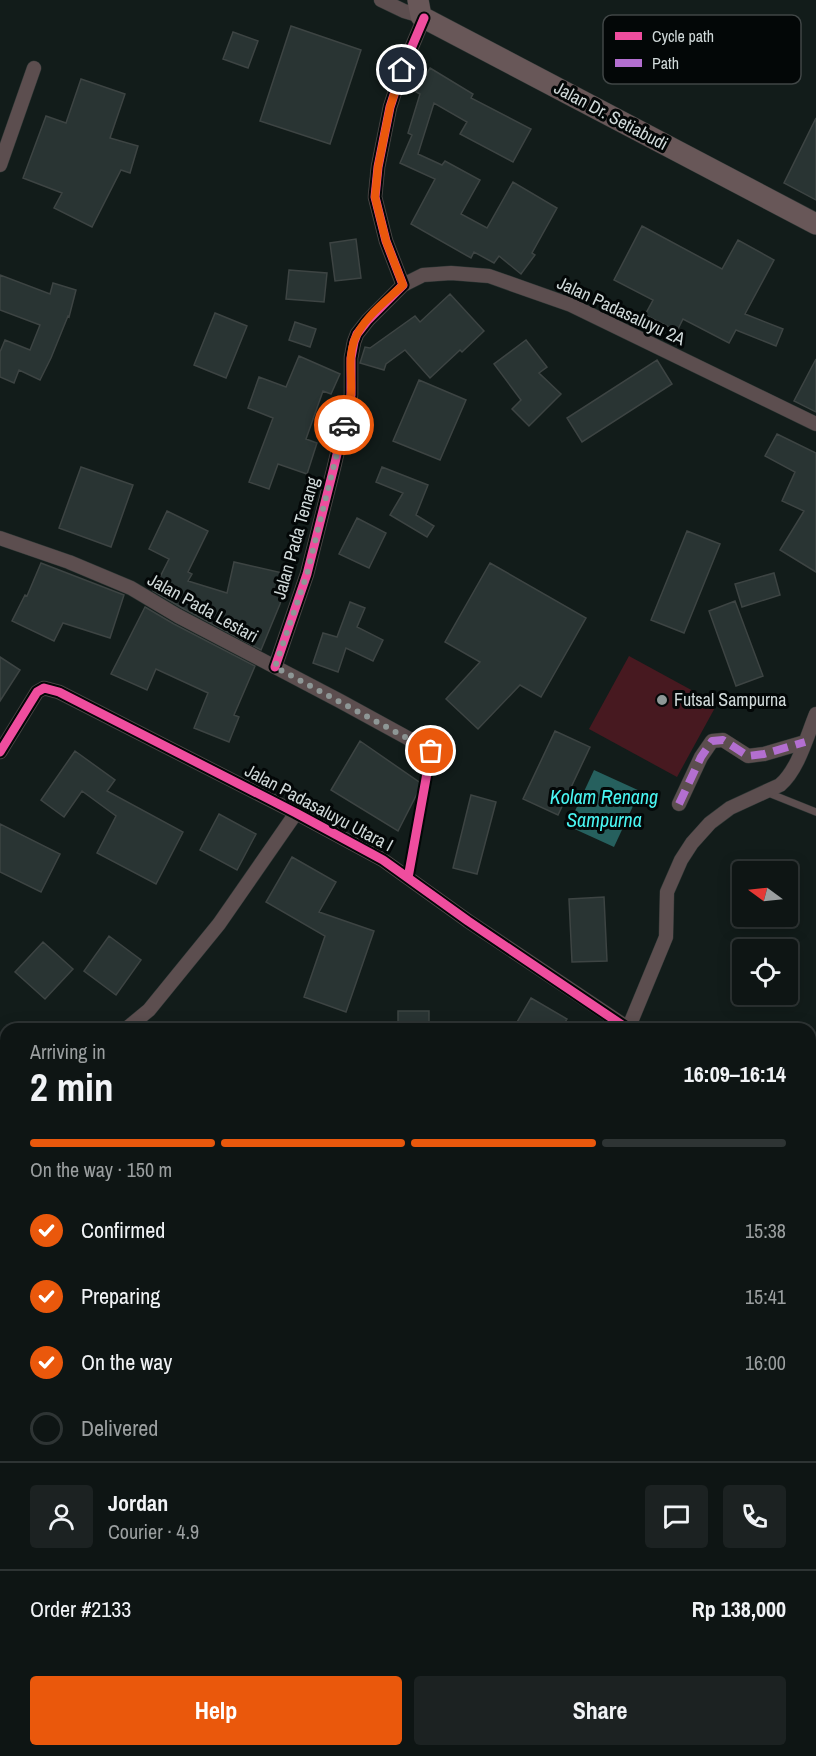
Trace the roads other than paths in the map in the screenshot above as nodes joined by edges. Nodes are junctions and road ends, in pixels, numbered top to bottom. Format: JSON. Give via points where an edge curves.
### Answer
{"nodes":[{"id":1,"x":381,"y":0,"type":"edge"},
{"id":2,"x":421,"y":11,"type":"edge"},
{"id":3,"x":34,"y":68,"type":"dead end"},
{"id":4,"x":0,"y":165,"type":"edge"},
{"id":5,"x":816,"y":224,"type":"edge"},
{"id":6,"x":403,"y":285,"type":"junction"},
{"id":7,"x":816,"y":424,"type":"edge"},
{"id":8,"x":0,"y":538,"type":"edge"},
{"id":9,"x":275,"y":667,"type":"junction"},
{"id":10,"x":816,"y":714,"type":"edge"},
{"id":11,"x":805,"y":742,"type":"junction"},
{"id":12,"x":0,"y":752,"type":"edge"},
{"id":13,"x":446,"y":759,"type":"dead end"},
{"id":14,"x":766,"y":792,"type":"junction"},
{"id":15,"x":679,"y":804,"type":"dead end"},
{"id":16,"x":816,"y":812,"type":"edge"},
{"id":17,"x":296,"y":813,"type":"junction"},
{"id":18,"x":133,"y":1023,"type":"edge"},
{"id":19,"x":619,"y":1023,"type":"edge"},
{"id":20,"x":630,"y":1023,"type":"edge"}],
"edges":[{"from":1,"to":2,"type":"street","via":[[404,11]]},
{"from":2,"to":5,"type":"main road","name":"Jalan Dr. Setiabudi"},
{"from":2,"to":6,"type":"street","via":[[390,107],[375,197]]},
{"from":3,"to":4,"type":"street"},
{"from":6,"to":7,"type":"street","name":"Jalan Padasaluyu 2A","via":[[423,275],[489,276],[571,305]]},
{"from":6,"to":9,"type":"street","name":"Jalan Pada Tenang","via":[[368,320],[354,342],[351,395],[334,467],[307,574]]},
{"from":8,"to":9,"type":"street","name":"Jalan Pada Lestari","via":[[131,588]]},
{"from":9,"to":13,"type":"street","name":"Jalan Pada Lestari"},
{"from":10,"to":11,"type":"street"},
{"from":11,"to":14,"type":"street","via":[[789,776]]},
{"from":11,"to":15,"type":"street","via":[[748,756],[723,740],[712,741]]},
{"from":12,"to":17,"type":"street","name":"Jalan Padasaluyu Utara I","via":[[37,692],[50,689]]},
{"from":14,"to":16,"type":"lane"},
{"from":14,"to":20,"type":"street","via":[[730,808],[710,823],[681,860],[667,892],[666,937]]},
{"from":17,"to":18,"type":"street","via":[[219,924],[149,1010]]},
{"from":17,"to":19,"type":"street","name":"Jalan Padasaluyu Utara I","via":[[383,860]]}]}
